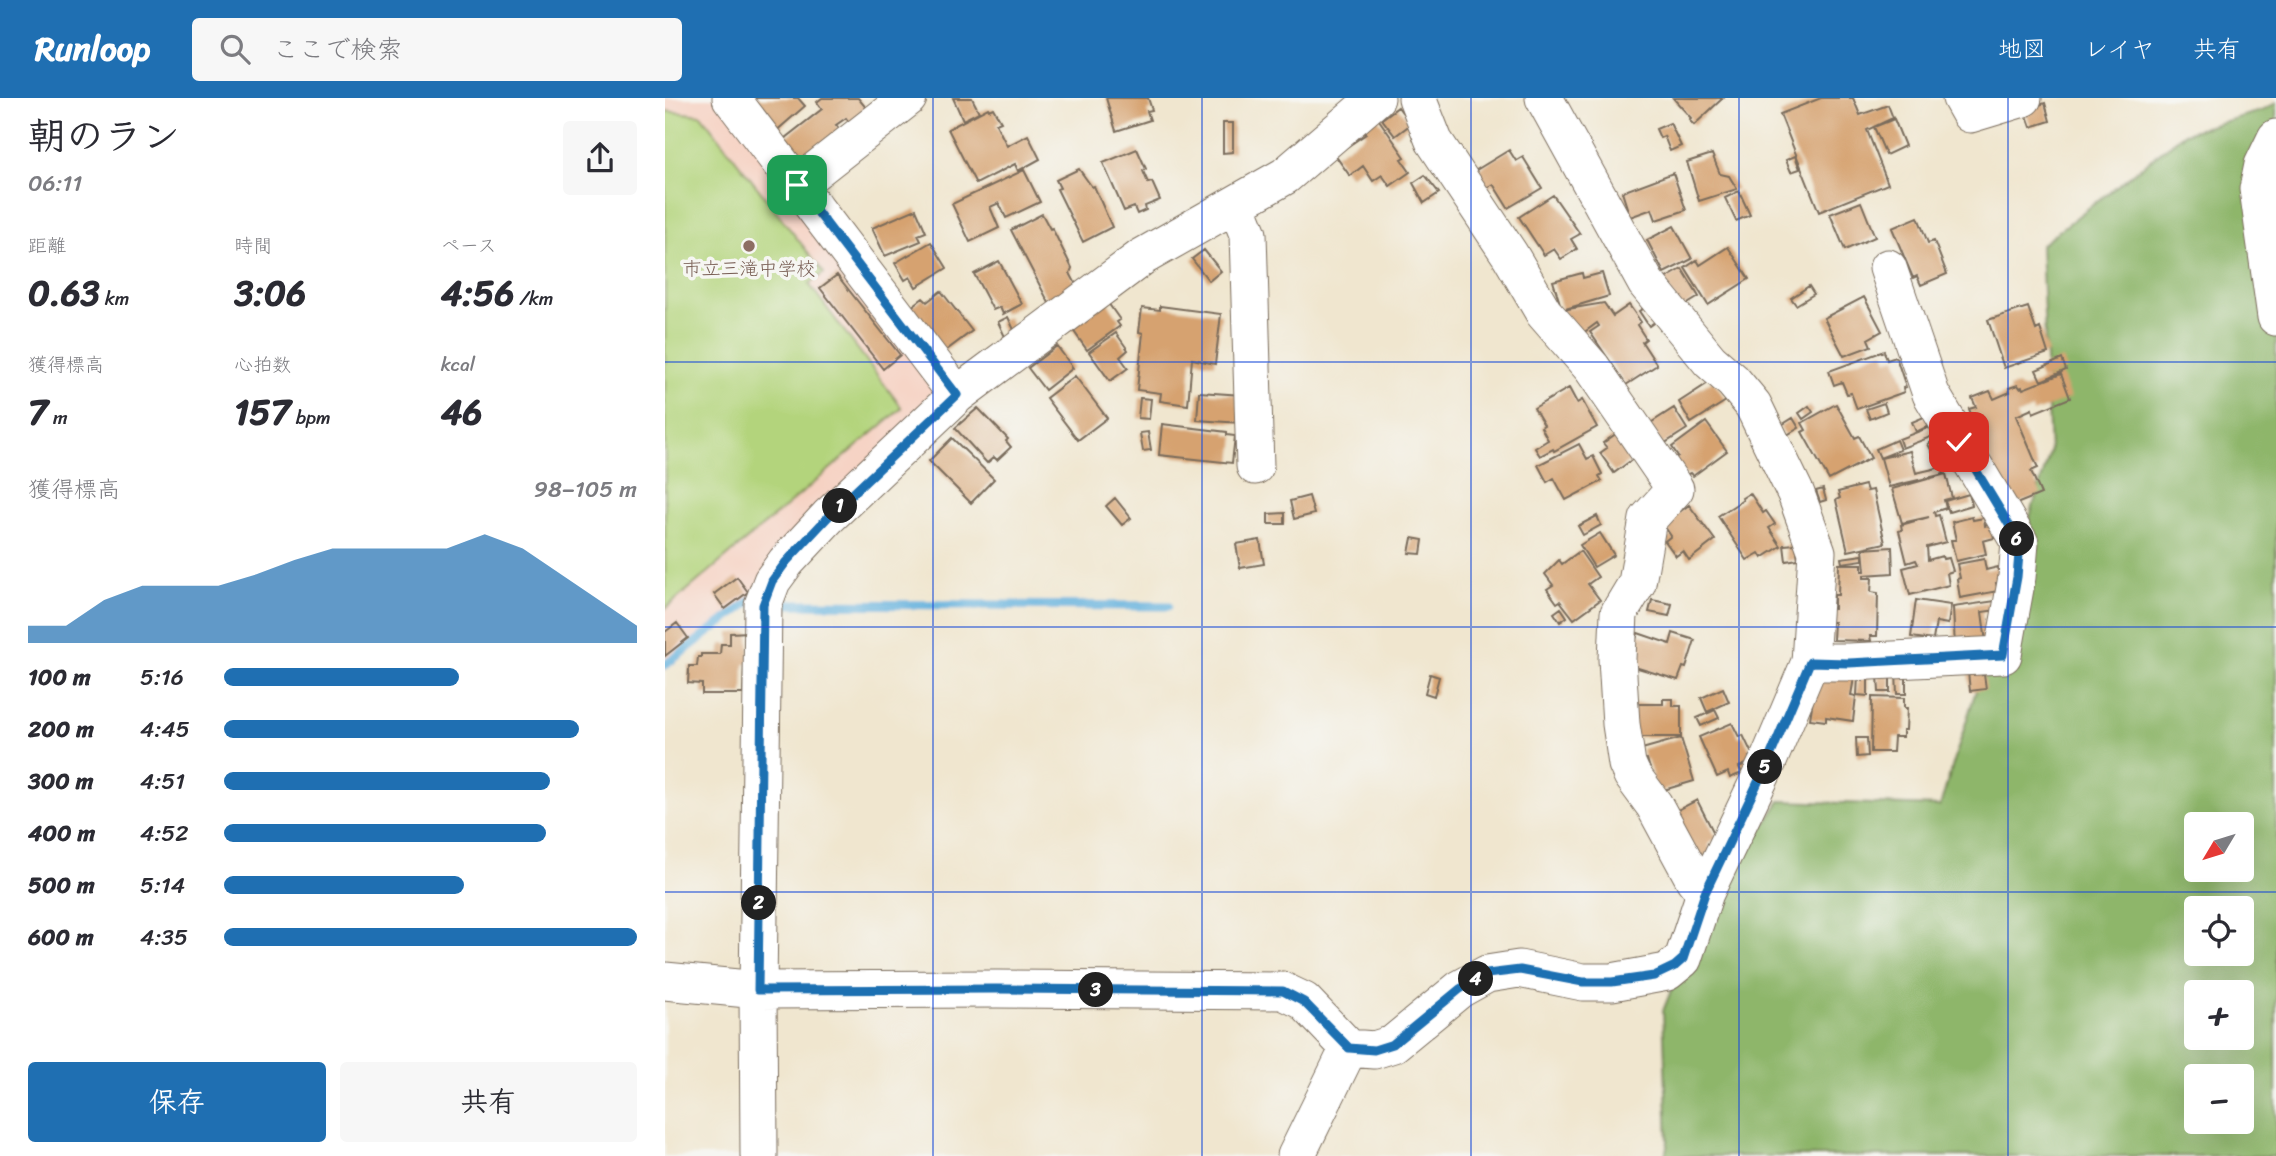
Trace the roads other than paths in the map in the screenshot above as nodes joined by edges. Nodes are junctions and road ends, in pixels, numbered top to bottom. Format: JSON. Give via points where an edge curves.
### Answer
{"nodes":[{"id":1,"x":731,"y":98,"type":"edge"},
{"id":2,"x":908,"y":98,"type":"edge"},
{"id":3,"x":1376,"y":98,"type":"edge"},
{"id":4,"x":1417,"y":98,"type":"edge"},
{"id":5,"x":1544,"y":98,"type":"edge"},
{"id":6,"x":1961,"y":98,"type":"edge"},
{"id":7,"x":2023,"y":98,"type":"edge"},
{"id":8,"x":2276,"y":138,"type":"edge"},
{"id":9,"x":797,"y":185,"type":"junction"},
{"id":10,"x":1236,"y":204,"type":"junction"},
{"id":11,"x":1888,"y":268,"type":"dead end"},
{"id":12,"x":2276,"y":317,"type":"edge"},
{"id":13,"x":957,"y":395,"type":"junction"},
{"id":14,"x":1255,"y":466,"type":"dead end"},
{"id":15,"x":1810,"y":662,"type":"junction"},
{"id":16,"x":1705,"y":893,"type":"junction"},
{"id":17,"x":665,"y":981,"type":"edge"},
{"id":18,"x":758,"y":990,"type":"junction"},
{"id":19,"x":1349,"y":1048,"type":"junction"},
{"id":20,"x":759,"y":1156,"type":"edge"},
{"id":21,"x":1296,"y":1156,"type":"edge"}],
"edges":[{"from":1,"to":9,"type":"street"},
{"from":2,"to":9,"type":"street"},
{"from":3,"to":10,"type":"street","via":[[1285,176]]},
{"from":4,"to":16,"type":"street","via":[[1434,141],[1544,313],[1592,368],[1675,489],[1648,519],[1637,583],[1619,614],[1617,659],[1627,764]]},
{"from":5,"to":15,"type":"street","via":[[1646,283],[1710,361],[1742,390],[1796,494],[1817,552]]},
{"from":6,"to":7,"type":"street","via":[[1970,114]]},
{"from":8,"to":12,"type":"street","via":[[2257,189]]},
{"from":9,"to":13,"type":"street"},
{"from":10,"to":13,"type":"street","via":[[1142,257]]},
{"from":10,"to":14,"type":"street","via":[[1248,234]]},
{"from":11,"to":15,"type":"street","via":[[1931,394],[2020,543],[2003,655]]},
{"from":13,"to":18,"type":"street","via":[[786,562],[763,605]]},
{"from":15,"to":16,"type":"street"},
{"from":16,"to":19,"type":"street","via":[[1683,959],[1667,972],[1594,983],[1520,970],[1487,974],[1460,989],[1393,1044],[1374,1050]]},
{"from":17,"to":18,"type":"street"},
{"from":18,"to":19,"type":"street","via":[[1283,991],[1304,1002]]},
{"from":18,"to":20,"type":"street"},
{"from":19,"to":21,"type":"street"}]}
